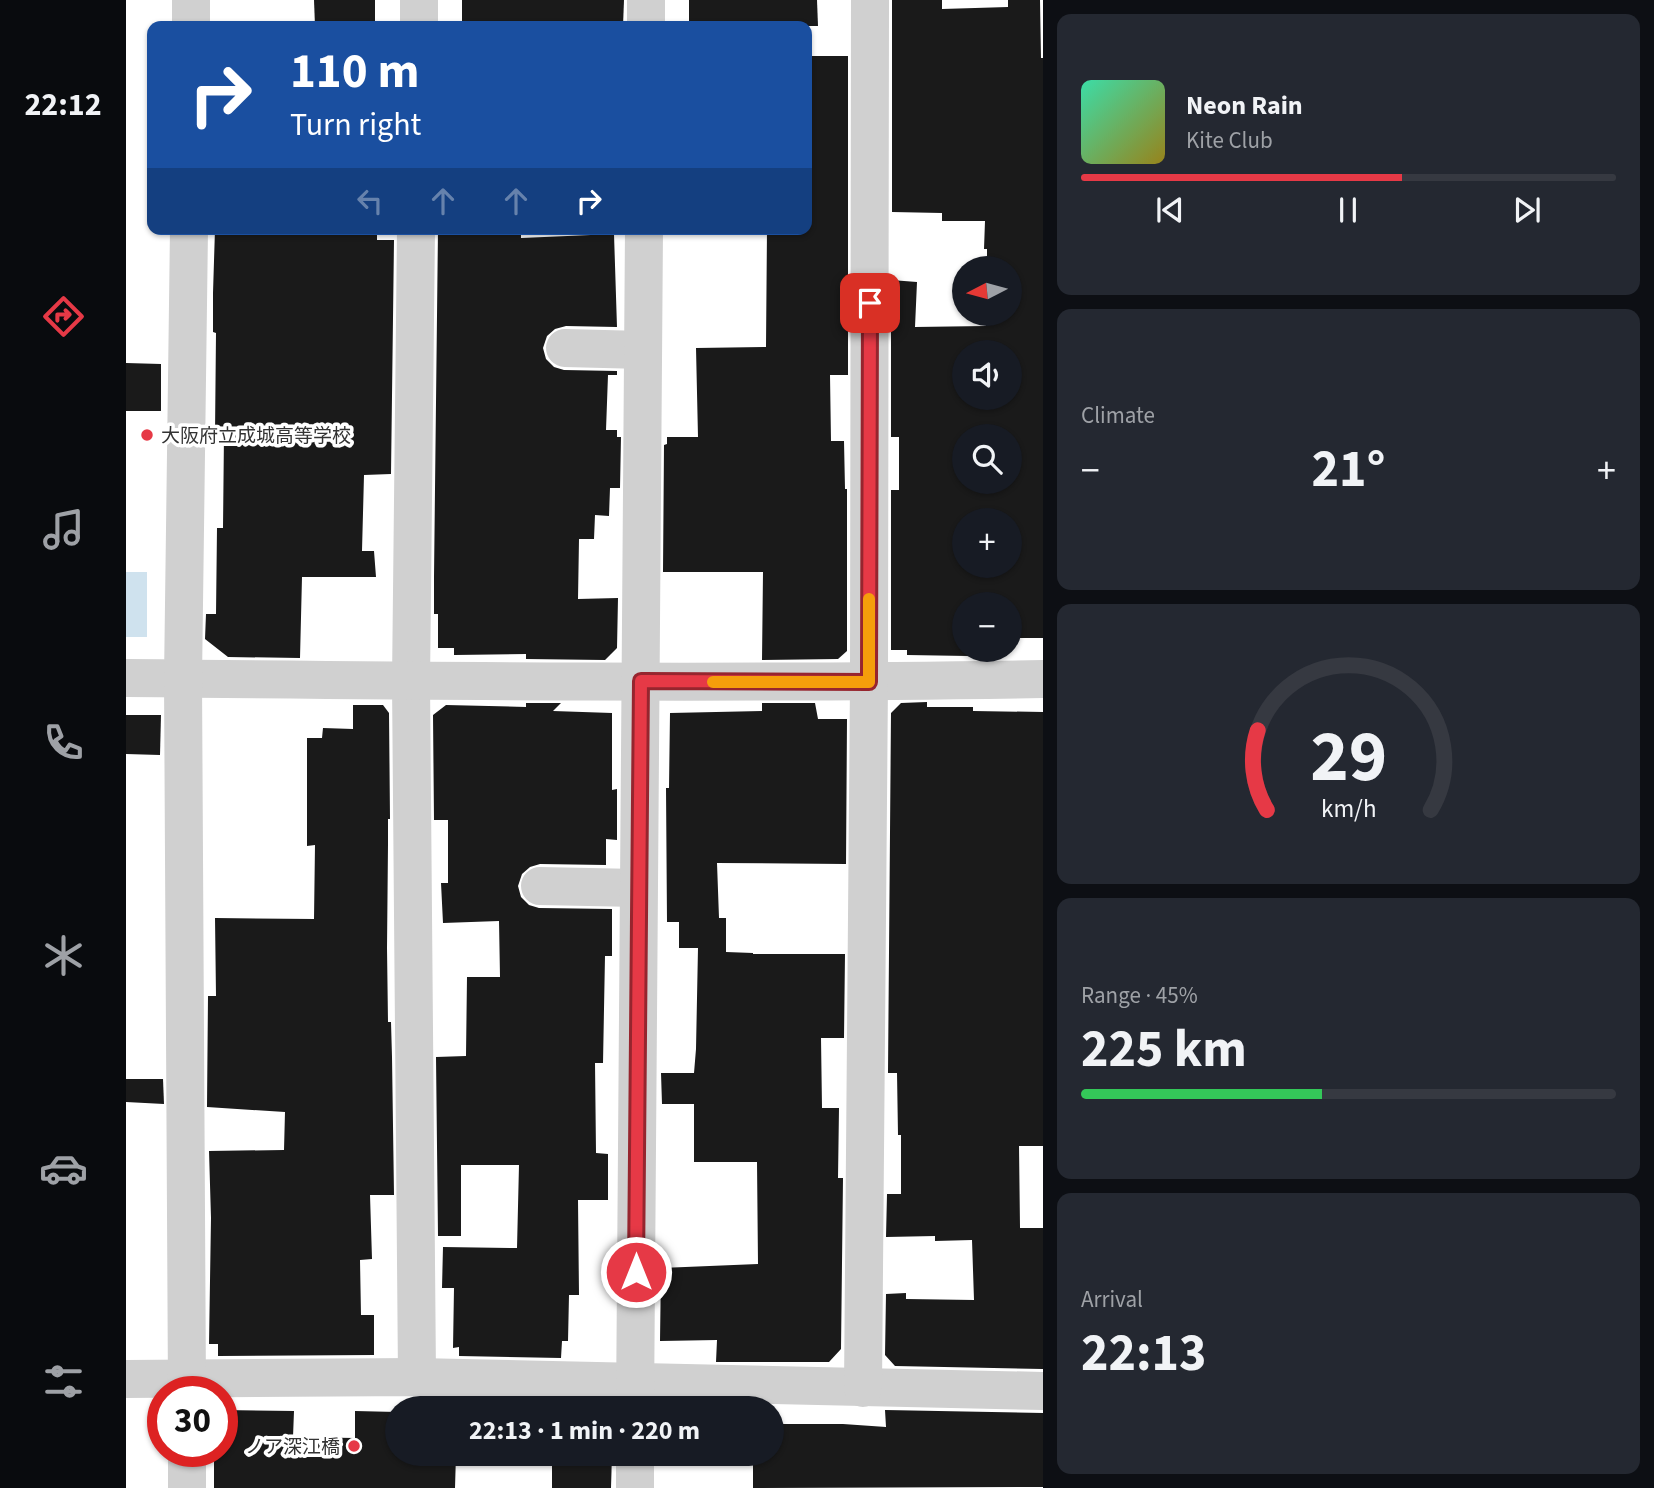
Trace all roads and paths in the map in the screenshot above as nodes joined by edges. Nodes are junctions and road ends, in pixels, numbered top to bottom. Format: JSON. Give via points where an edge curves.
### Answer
{"nodes":[{"id":1,"x":191,"y":0,"type":"edge"},
{"id":2,"x":419,"y":0,"type":"edge"},
{"id":3,"x":646,"y":0,"type":"edge"},
{"id":4,"x":870,"y":0,"type":"edge"},
{"id":5,"x":191,"y":21,"type":"edge"},
{"id":6,"x":419,"y":21,"type":"edge"},
{"id":7,"x":646,"y":21,"type":"edge"},
{"id":8,"x":188,"y":235,"type":"edge"},
{"id":9,"x":416,"y":235,"type":"edge"},
{"id":10,"x":644,"y":235,"type":"edge"},
{"id":11,"x":565,"y":348,"type":"dead end"},
{"id":12,"x":643,"y":350,"type":"junction"},
{"id":13,"x":126,"y":678,"type":"edge"},
{"id":14,"x":183,"y":679,"type":"junction"},
{"id":15,"x":1043,"y":679,"type":"edge"},
{"id":16,"x":641,"y":681,"type":"junction"},
{"id":17,"x":411,"y":682,"type":"junction"},
{"id":18,"x":869,"y":682,"type":"junction"},
{"id":19,"x":540,"y":886,"type":"dead end"},
{"id":20,"x":638,"y":888,"type":"junction"},
{"id":21,"x":188,"y":1376,"type":"edge"},
{"id":22,"x":417,"y":1377,"type":"junction"},
{"id":23,"x":126,"y":1379,"type":"edge"},
{"id":24,"x":147,"y":1381,"type":"edge"},
{"id":25,"x":238,"y":1383,"type":"edge"},
{"id":26,"x":863,"y":1388,"type":"junction"},
{"id":27,"x":1043,"y":1391,"type":"edge"},
{"id":28,"x":635,"y":1396,"type":"edge"},
{"id":29,"x":635,"y":1466,"type":"edge"},
{"id":30,"x":187,"y":1467,"type":"edge"},
{"id":31,"x":187,"y":1488,"type":"edge"},
{"id":32,"x":635,"y":1488,"type":"edge"}],
"edges":[{"from":1,"to":5,"type":"street"},
{"from":2,"to":6,"type":"street"},
{"from":3,"to":7,"type":"street"},
{"from":4,"to":18,"type":"street"},
{"from":8,"to":14,"type":"street"},
{"from":9,"to":17,"type":"street"},
{"from":10,"to":12,"type":"street"},
{"from":11,"to":12,"type":"street"},
{"from":12,"to":16,"type":"street"},
{"from":13,"to":14,"type":"street"},
{"from":14,"to":17,"type":"street"},
{"from":14,"to":21,"type":"street"},
{"from":15,"to":18,"type":"street"},
{"from":16,"to":17,"type":"street"},
{"from":16,"to":18,"type":"street"},
{"from":16,"to":20,"type":"street"},
{"from":17,"to":22,"type":"street"},
{"from":18,"to":26,"type":"street"},
{"from":19,"to":20,"type":"street"},
{"from":20,"to":28,"type":"street"},
{"from":22,"to":25,"type":"street"},
{"from":22,"to":28,"type":"street"},
{"from":23,"to":24,"type":"street"},
{"from":26,"to":27,"type":"street"},
{"from":26,"to":28,"type":"street"},
{"from":29,"to":32,"type":"street"},
{"from":30,"to":31,"type":"street"}]}
